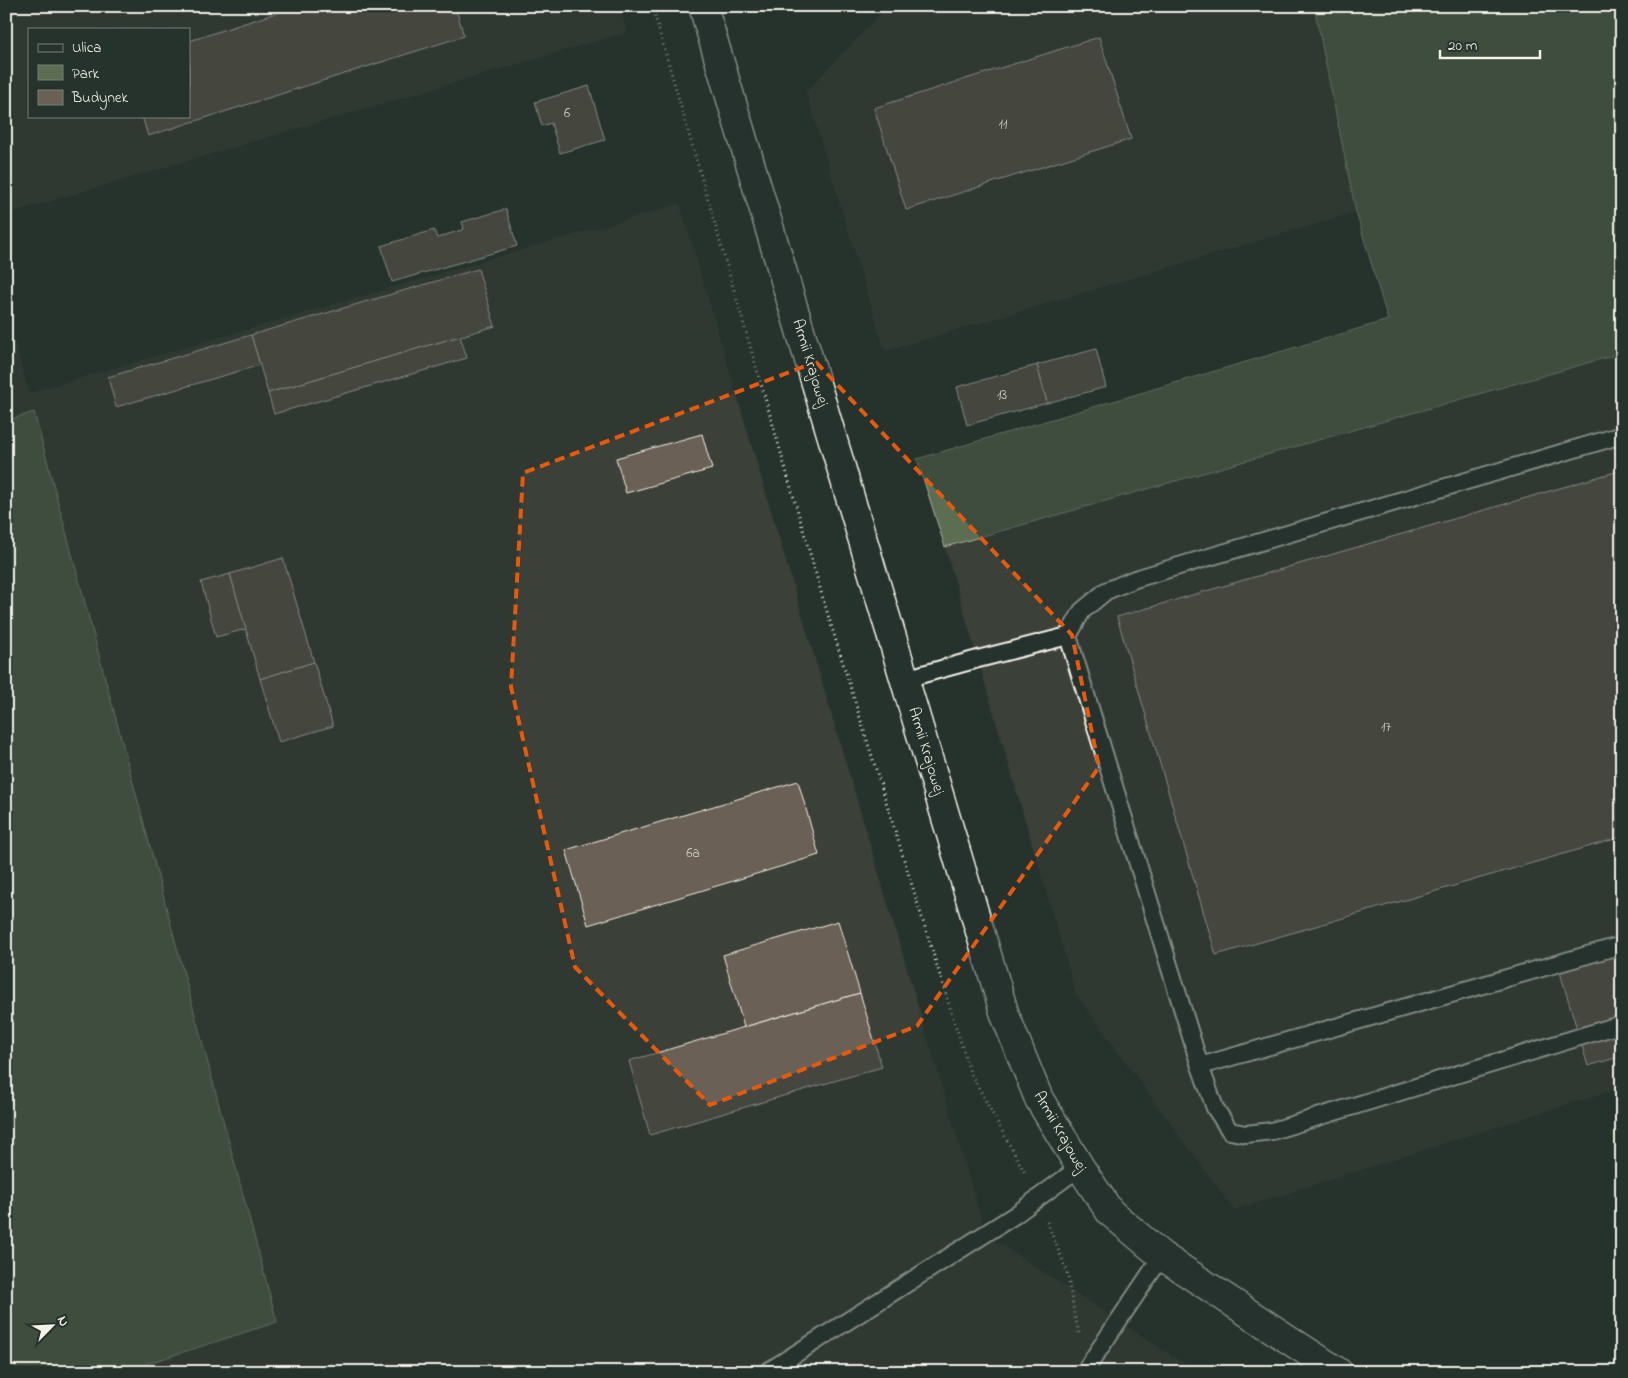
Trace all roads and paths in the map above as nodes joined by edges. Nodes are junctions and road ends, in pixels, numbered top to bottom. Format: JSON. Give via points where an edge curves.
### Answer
{"nodes":[{"id":1,"x":652,"y":6,"type":"edge"},
{"id":2,"x":703,"y":6,"type":"edge"},
{"id":3,"x":1622,"y":436,"type":"edge"},
{"id":4,"x":1068,"y":636,"type":"junction"},
{"id":5,"x":905,"y":679,"type":"junction"},
{"id":6,"x":1622,"y":945,"type":"edge"},
{"id":7,"x":1622,"y":1024,"type":"edge"},
{"id":8,"x":1200,"y":1066,"type":"junction"},
{"id":9,"x":1080,"y":1167,"type":"junction"},
{"id":10,"x":1038,"y":1198,"type":"junction"},
{"id":11,"x":1162,"y":1256,"type":"junction"},
{"id":12,"x":1086,"y":1369,"type":"edge"},
{"id":13,"x":767,"y":1372,"type":"edge"},
{"id":14,"x":1338,"y":1372,"type":"edge"}],
"edges":[{"from":1,"to":10,"type":"path","via":[[824,602],[970,1072]]},
{"from":2,"to":5,"type":"street","name":"Armii Krajowej"},
{"from":3,"to":4,"type":"lane","via":[[1135,579],[1106,591],[1082,611]]},
{"from":4,"to":5,"type":"lane"},
{"from":4,"to":8,"type":"lane"},
{"from":5,"to":9,"type":"street","name":"Armii Krajowej","via":[[1005,1015],[1039,1099]]},
{"from":6,"to":8,"type":"lane"},
{"from":7,"to":8,"type":"lane","via":[[1272,1131],[1246,1134],[1230,1131],[1215,1108]]},
{"from":9,"to":10,"type":"lane"},
{"from":9,"to":11,"type":"street","name":"Armii Krajowej","via":[[1110,1212]]},
{"from":10,"to":12,"type":"path","via":[[1067,1271]]},
{"from":10,"to":13,"type":"lane"},
{"from":11,"to":12,"type":"lane"},
{"from":11,"to":14,"type":"street","name":"Armii Krajowej"}]}
